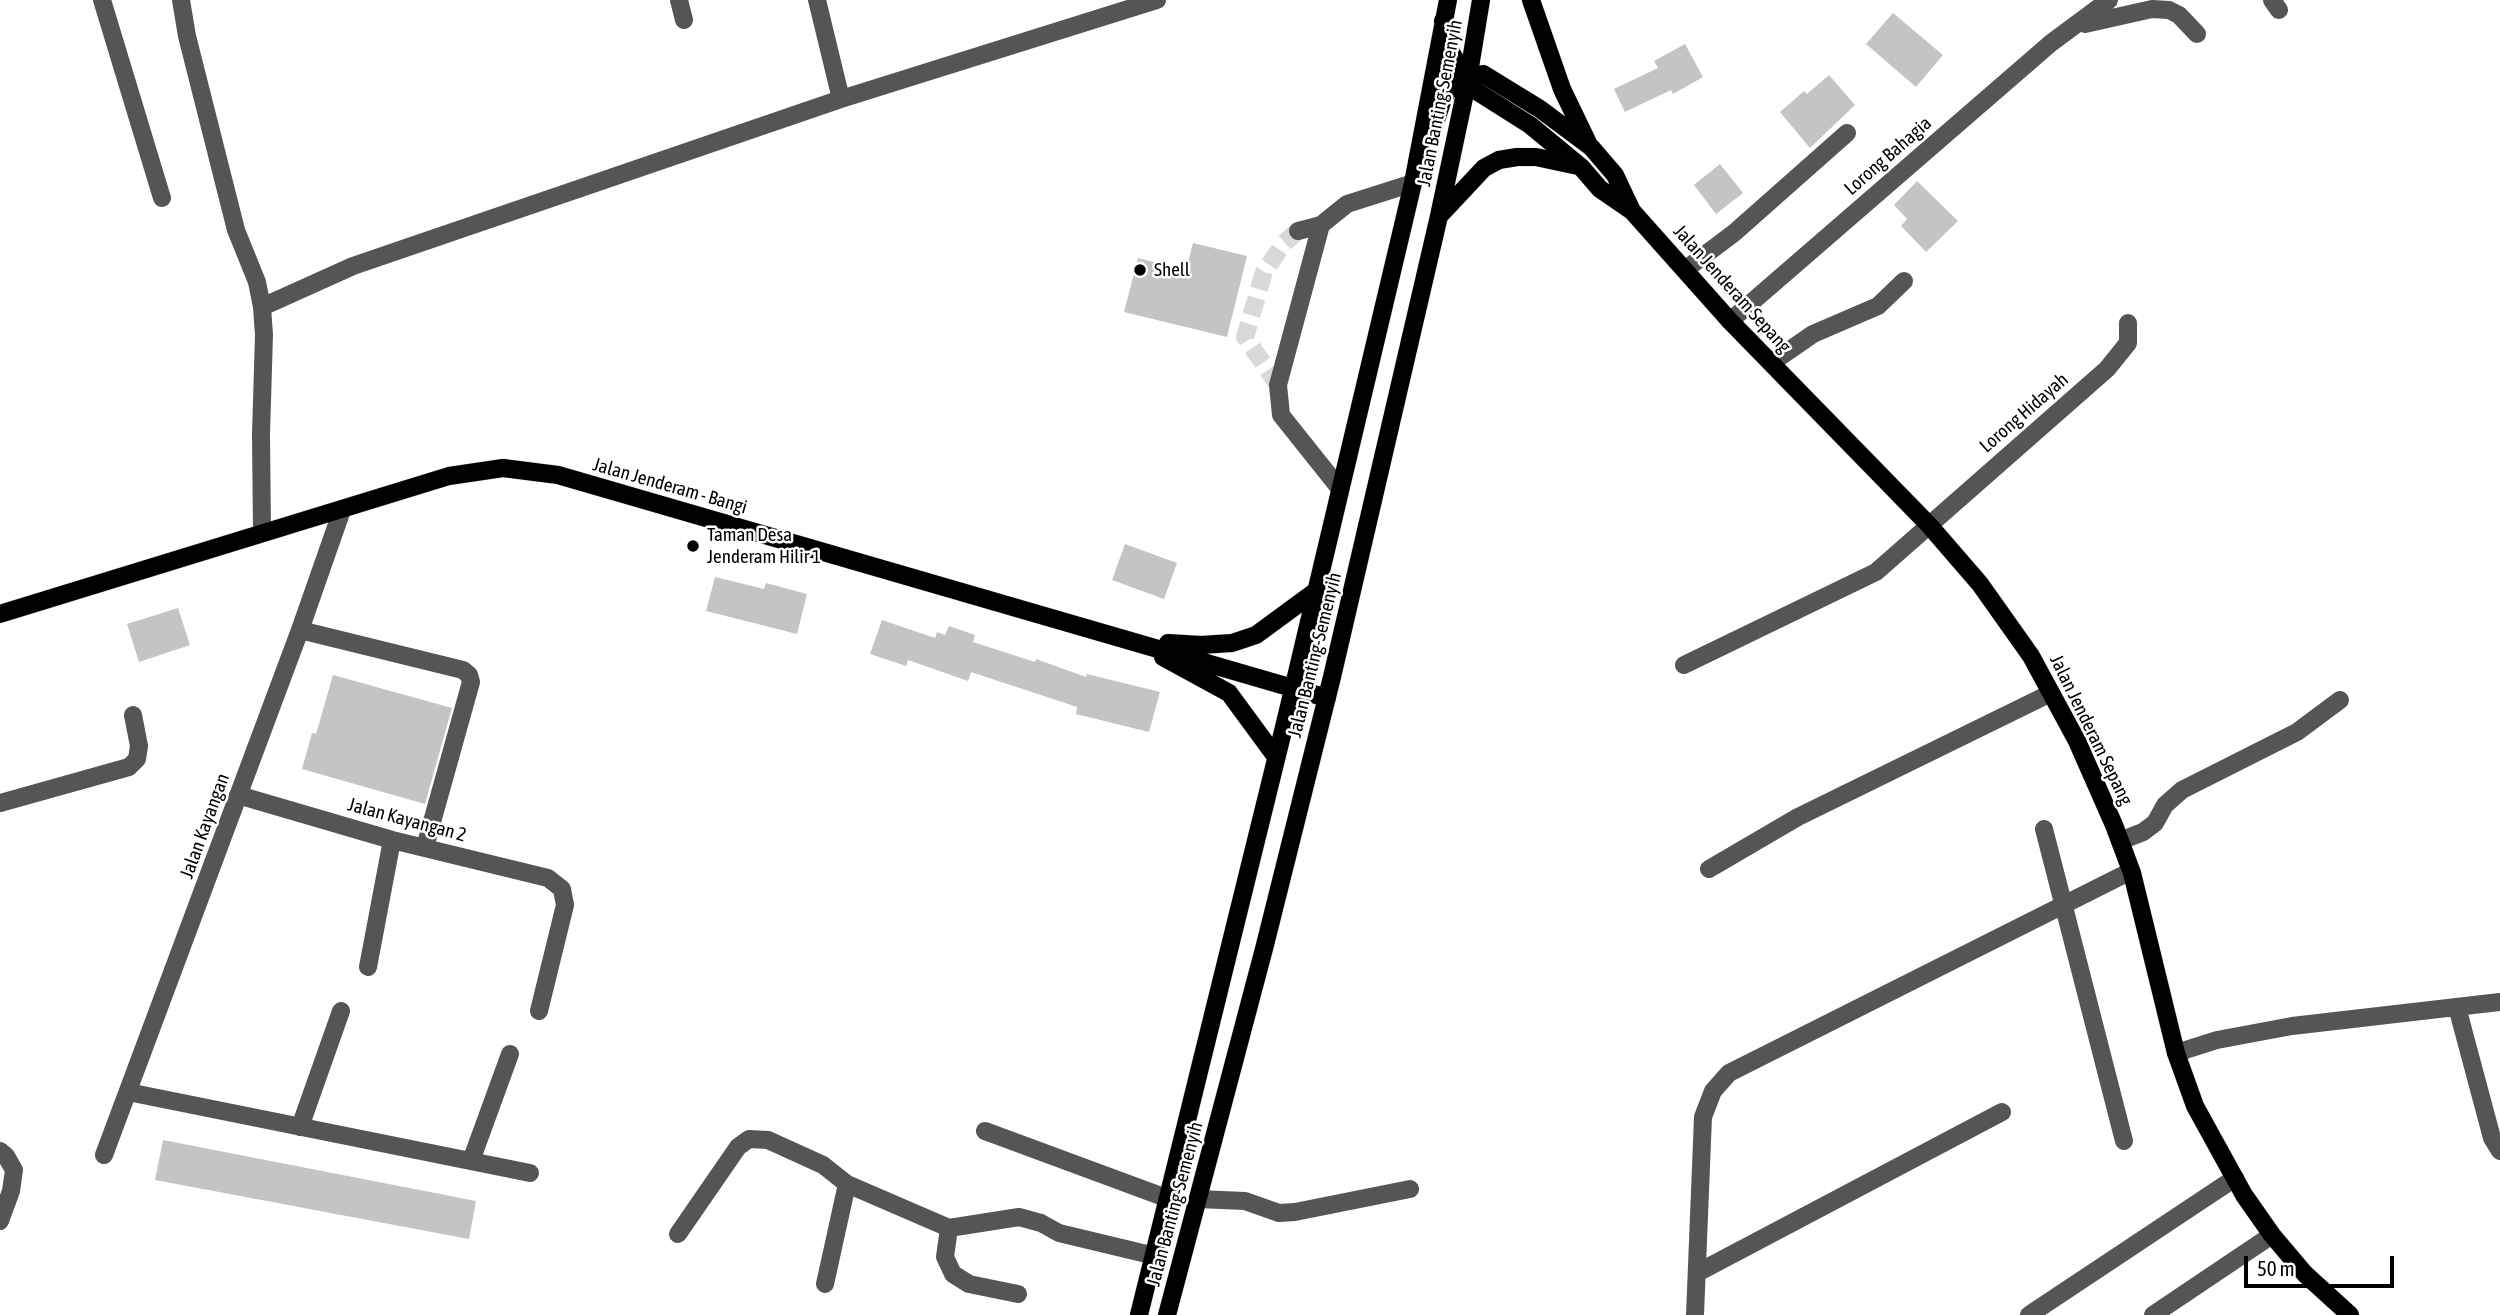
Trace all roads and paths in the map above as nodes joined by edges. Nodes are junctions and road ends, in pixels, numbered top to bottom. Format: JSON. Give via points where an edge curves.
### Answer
{"nodes":[{"id":1,"x":102,"y":0,"type":"edge"},
{"id":2,"x":181,"y":0,"type":"edge"},
{"id":3,"x":679,"y":0,"type":"edge"},
{"id":4,"x":817,"y":0,"type":"edge"},
{"id":5,"x":1157,"y":0,"type":"edge"},
{"id":6,"x":1448,"y":0,"type":"edge"},
{"id":7,"x":1481,"y":0,"type":"edge"},
{"id":8,"x":1531,"y":0,"type":"edge"},
{"id":9,"x":2109,"y":0,"type":"edge"},
{"id":10,"x":684,"y":20,"type":"dead end"},
{"id":11,"x":1443,"y":21,"type":"junction"},
{"id":12,"x":2075,"y":26,"type":"junction"},
{"id":13,"x":2197,"y":34,"type":"dead end"},
{"id":14,"x":1468,"y":79,"type":"junction"},
{"id":15,"x":841,"y":99,"type":"junction"},
{"id":16,"x":1847,"y":133,"type":"dead end"},
{"id":17,"x":1591,"y":147,"type":"junction"},
{"id":18,"x":1581,"y":167,"type":"junction"},
{"id":19,"x":1415,"y":175,"type":"junction"},
{"id":20,"x":162,"y":198,"type":"dead end"},
{"id":21,"x":1632,"y":211,"type":"junction"},
{"id":22,"x":1438,"y":216,"type":"junction"},
{"id":23,"x":1321,"y":225,"type":"junction"},
{"id":24,"x":1298,"y":231,"type":"tunnel mouth"},
{"id":25,"x":1686,"y":269,"type":"junction"},
{"id":26,"x":1904,"y":281,"type":"dead end"},
{"id":27,"x":262,"y":307,"type":"junction"},
{"id":28,"x":1730,"y":321,"type":"junction"},
{"id":29,"x":2128,"y":323,"type":"dead end"},
{"id":30,"x":1771,"y":363,"type":"junction"},
{"id":31,"x":1340,"y":489,"type":"junction"},
{"id":32,"x":342,"y":510,"type":"junction"},
{"id":33,"x":1929,"y":525,"type":"junction"},
{"id":34,"x":262,"y":532,"type":"junction"},
{"id":35,"x":1316,"y":591,"type":"junction"},
{"id":36,"x":0,"y":614,"type":"edge"},
{"id":37,"x":300,"y":630,"type":"junction"},
{"id":38,"x":1133,"y":641,"type":"junction"},
{"id":39,"x":1684,"y":665,"type":"dead end"},
{"id":40,"x":1293,"y":688,"type":"junction"},
{"id":41,"x":2051,"y":693,"type":"junction"},
{"id":42,"x":1327,"y":698,"type":"junction"},
{"id":43,"x":2340,"y":700,"type":"dead end"},
{"id":44,"x":133,"y":715,"type":"dead end"},
{"id":45,"x":1276,"y":757,"type":"junction"},
{"id":46,"x":238,"y":795,"type":"junction"},
{"id":47,"x":0,"y":803,"type":"edge"},
{"id":48,"x":2044,"y":829,"type":"dead end"},
{"id":49,"x":393,"y":840,"type":"junction"},
{"id":50,"x":2120,"y":841,"type":"junction"},
{"id":51,"x":425,"y":847,"type":"junction"},
{"id":52,"x":1709,"y":870,"type":"dead end"},
{"id":53,"x":2131,"y":871,"type":"junction"},
{"id":54,"x":2064,"y":905,"type":"junction"},
{"id":55,"x":368,"y":967,"type":"dead end"},
{"id":56,"x":2500,"y":1002,"type":"edge"},
{"id":57,"x":2457,"y":1007,"type":"junction"},
{"id":58,"x":341,"y":1011,"type":"dead end"},
{"id":59,"x":539,"y":1011,"type":"dead end"},
{"id":60,"x":2176,"y":1053,"type":"junction"},
{"id":61,"x":510,"y":1054,"type":"dead end"},
{"id":62,"x":128,"y":1092,"type":"junction"},
{"id":63,"x":2002,"y":1112,"type":"dead end"},
{"id":64,"x":300,"y":1127,"type":"junction"},
{"id":65,"x":985,"y":1131,"type":"dead end"},
{"id":66,"x":2124,"y":1141,"type":"dead end"},
{"id":67,"x":0,"y":1151,"type":"edge"},
{"id":68,"x":2500,"y":1151,"type":"edge"},
{"id":69,"x":104,"y":1155,"type":"dead end"},
{"id":70,"x":471,"y":1161,"type":"junction"},
{"id":71,"x":530,"y":1173,"type":"dead end"},
{"id":72,"x":2235,"y":1178,"type":"junction"},
{"id":73,"x":847,"y":1184,"type":"junction"},
{"id":74,"x":1410,"y":1189,"type":"dead end"},
{"id":75,"x":1169,"y":1199,"type":"junction"},
{"id":76,"x":1198,"y":1199,"type":"junction"},
{"id":77,"x":0,"y":1221,"type":"edge"},
{"id":78,"x":948,"y":1228,"type":"junction"},
{"id":79,"x":678,"y":1234,"type":"dead end"},
{"id":80,"x":2272,"y":1235,"type":"junction"},
{"id":81,"x":1155,"y":1256,"type":"junction"},
{"id":82,"x":1697,"y":1273,"type":"junction"},
{"id":83,"x":825,"y":1284,"type":"dead end"},
{"id":84,"x":1018,"y":1294,"type":"dead end"},
{"id":85,"x":1139,"y":1315,"type":"edge"},
{"id":86,"x":1167,"y":1315,"type":"edge"},
{"id":87,"x":1695,"y":1315,"type":"edge"},
{"id":88,"x":2029,"y":1315,"type":"edge"},
{"id":89,"x":2153,"y":1315,"type":"edge"},
{"id":90,"x":2350,"y":1315,"type":"edge"}],
"edges":[{"from":1,"to":20,"type":"street"},
{"from":2,"to":27,"type":"street","via":[[236,230]]},
{"from":3,"to":10,"type":"street"},
{"from":4,"to":15,"type":"street"},
{"from":5,"to":15,"type":"street"},
{"from":6,"to":11,"type":"main road","name":"Jalan Banting-Semenyih"},
{"from":7,"to":14,"type":"main road","name":"Jalan Banting-Semenyih"},
{"from":8,"to":17,"type":"main road","via":[[1562,89]]},
{"from":9,"to":12,"type":"street","name":"Lorong Bahagia"},
{"from":11,"to":14,"type":"main road","via":[[1449,49]]},
{"from":11,"to":19,"type":"main road","name":"Jalan Banting-Semenyih"},
{"from":12,"to":13,"type":"street","via":[[2128,13],[2168,10]]},
{"from":12,"to":28,"type":"street","name":"Lorong Bahagia"},
{"from":14,"to":17,"type":"main road","via":[[1483,74]]},
{"from":14,"to":18,"type":"main road","via":[[1473,89],[1530,125]]},
{"from":14,"to":19,"type":"main road","via":[[1449,89],[1443,99]]},
{"from":14,"to":22,"type":"main road","name":"Jalan Banting-Semenyih"},
{"from":15,"to":27,"type":"street","via":[[353,266]]},
{"from":16,"to":25,"type":"street"},
{"from":17,"to":21,"type":"main road","via":[[1615,176]]},
{"from":18,"to":21,"type":"main road","via":[[1600,189]]},
{"from":18,"to":22,"type":"main road","via":[[1536,158],[1499,160],[1484,168]]},
{"from":19,"to":23,"type":"street","via":[[1347,204]]},
{"from":19,"to":31,"type":"main road","name":"Jalan Banting-Semenyih"},
{"from":21,"to":25,"type":"main road","name":"Jalan Jenderam Sepang"},
{"from":22,"to":42,"type":"main road","name":"Jalan Banting-Semenyih"},
{"from":23,"to":24,"type":"street"},
{"from":23,"to":31,"type":"street","via":[[1278,384],[1281,415]]},
{"from":25,"to":28,"type":"main road","name":"Jalan Jenderam Sepang"},
{"from":26,"to":30,"type":"street","via":[[1878,306],[1813,334]]},
{"from":27,"to":34,"type":"street"},
{"from":28,"to":30,"type":"main road","name":"Jalan Jenderam Sepang"},
{"from":29,"to":33,"type":"street","name":"Lorong Hidayah","via":[[2128,343],[2107,369]]},
{"from":30,"to":33,"type":"main road","name":"Jalan Jenderam Sepang"},
{"from":31,"to":35,"type":"main road","name":"Jalan Banting-Semenyih"},
{"from":32,"to":34,"type":"main road","name":"Jalan Jenderam - Bangi"},
{"from":32,"to":37,"type":"street","name":"Jalan Kayangan"},
{"from":32,"to":38,"type":"main road","name":"Jalan Jenderam - Bangi","via":[[449,476],[503,467],[558,475]]},
{"from":33,"to":39,"type":"street","name":"Lorong Hidayah","via":[[1876,572]]},
{"from":33,"to":41,"type":"main road","name":"Jalan Jenderam Sepang","via":[[1980,584]]},
{"from":34,"to":36,"type":"main road","name":"Jalan Jenderam - Bangi"},
{"from":35,"to":38,"type":"main road","via":[[1256,635],[1232,643]]},
{"from":35,"to":40,"type":"main road","name":"Jalan Banting-Semenyih"},
{"from":37,"to":46,"type":"street","name":"Jalan Kayangan"},
{"from":37,"to":51,"type":"street","via":[[469,675],[471,682]]},
{"from":38,"to":40,"type":"main road","name":"Jalan Jenderam - Bangi"},
{"from":38,"to":45,"type":"main road","via":[[1229,693]]},
{"from":40,"to":42,"type":"main road","name":"Jalan Jenderam - Bangi"},
{"from":40,"to":45,"type":"main road","name":"Jalan Banting-Semenyih"},
{"from":41,"to":50,"type":"main road","name":"Jalan Jenderam Sepang"},
{"from":41,"to":52,"type":"street","via":[[1798,817]]},
{"from":42,"to":76,"type":"main road","name":"Jalan Banting-Semenyih"},
{"from":43,"to":50,"type":"street","via":[[2297,732],[2182,790],[2143,832]]},
{"from":44,"to":47,"type":"street","via":[[139,746],[137,759],[129,767]]},
{"from":45,"to":75,"type":"main road","name":"Jalan Banting-Semenyih"},
{"from":46,"to":49,"type":"street","name":"Jalan Kayangan 2"},
{"from":46,"to":62,"type":"street","name":"Jalan Kayangan"},
{"from":48,"to":54,"type":"street"},
{"from":49,"to":51,"type":"street","name":"Jalan Kayangan 2"},
{"from":49,"to":55,"type":"street"},
{"from":50,"to":53,"type":"main road","name":"Jalan Jenderam Sepang"},
{"from":51,"to":59,"type":"street","name":"Jalan Kayangan 2","via":[[548,878],[562,888],[565,905]]},
{"from":53,"to":54,"type":"street"},
{"from":53,"to":60,"type":"main road","name":"Jalan Jenderam Sepang"},
{"from":54,"to":66,"type":"street"},
{"from":54,"to":82,"type":"street","via":[[1730,1073],[1713,1091],[1703,1117]]},
{"from":56,"to":57,"type":"street"},
{"from":57,"to":60,"type":"street","via":[[2292,1026]]},
{"from":57,"to":68,"type":"street","via":[[2492,1138]]},
{"from":58,"to":64,"type":"street"},
{"from":60,"to":72,"type":"main road","name":"Jalan Jenderam Sepang","via":[[2195,1106]]},
{"from":61,"to":70,"type":"street"},
{"from":62,"to":64,"type":"street"},
{"from":62,"to":69,"type":"street","name":"Jalan Kayangan"},
{"from":63,"to":82,"type":"street"},
{"from":64,"to":70,"type":"street"},
{"from":65,"to":75,"type":"street"},
{"from":67,"to":77,"type":"street","via":[[14,1170]]},
{"from":70,"to":71,"type":"street"},
{"from":72,"to":80,"type":"main road","name":"Jalan Jenderam Sepang"},
{"from":72,"to":88,"type":"street"},
{"from":73,"to":78,"type":"street"},
{"from":73,"to":79,"type":"street","via":[[823,1165],[768,1140],[750,1139],[738,1147]]},
{"from":73,"to":83,"type":"street"},
{"from":74,"to":76,"type":"street","via":[[1279,1213],[1245,1200]]},
{"from":75,"to":81,"type":"main road","name":"Jalan Banting-Semenyih"},
{"from":76,"to":86,"type":"main road","name":"Jalan Banting-Semenyih"},
{"from":78,"to":81,"type":"street","via":[[1019,1217],[1059,1233]]},
{"from":78,"to":84,"type":"street","via":[[945,1258],[953,1274],[969,1284]]},
{"from":80,"to":89,"type":"street"},
{"from":80,"to":90,"type":"main road","name":"Jalan Jenderam Sepang","via":[[2305,1274]]},
{"from":81,"to":85,"type":"main road","name":"Jalan Banting-Semenyih"},
{"from":82,"to":87,"type":"street"}]}
